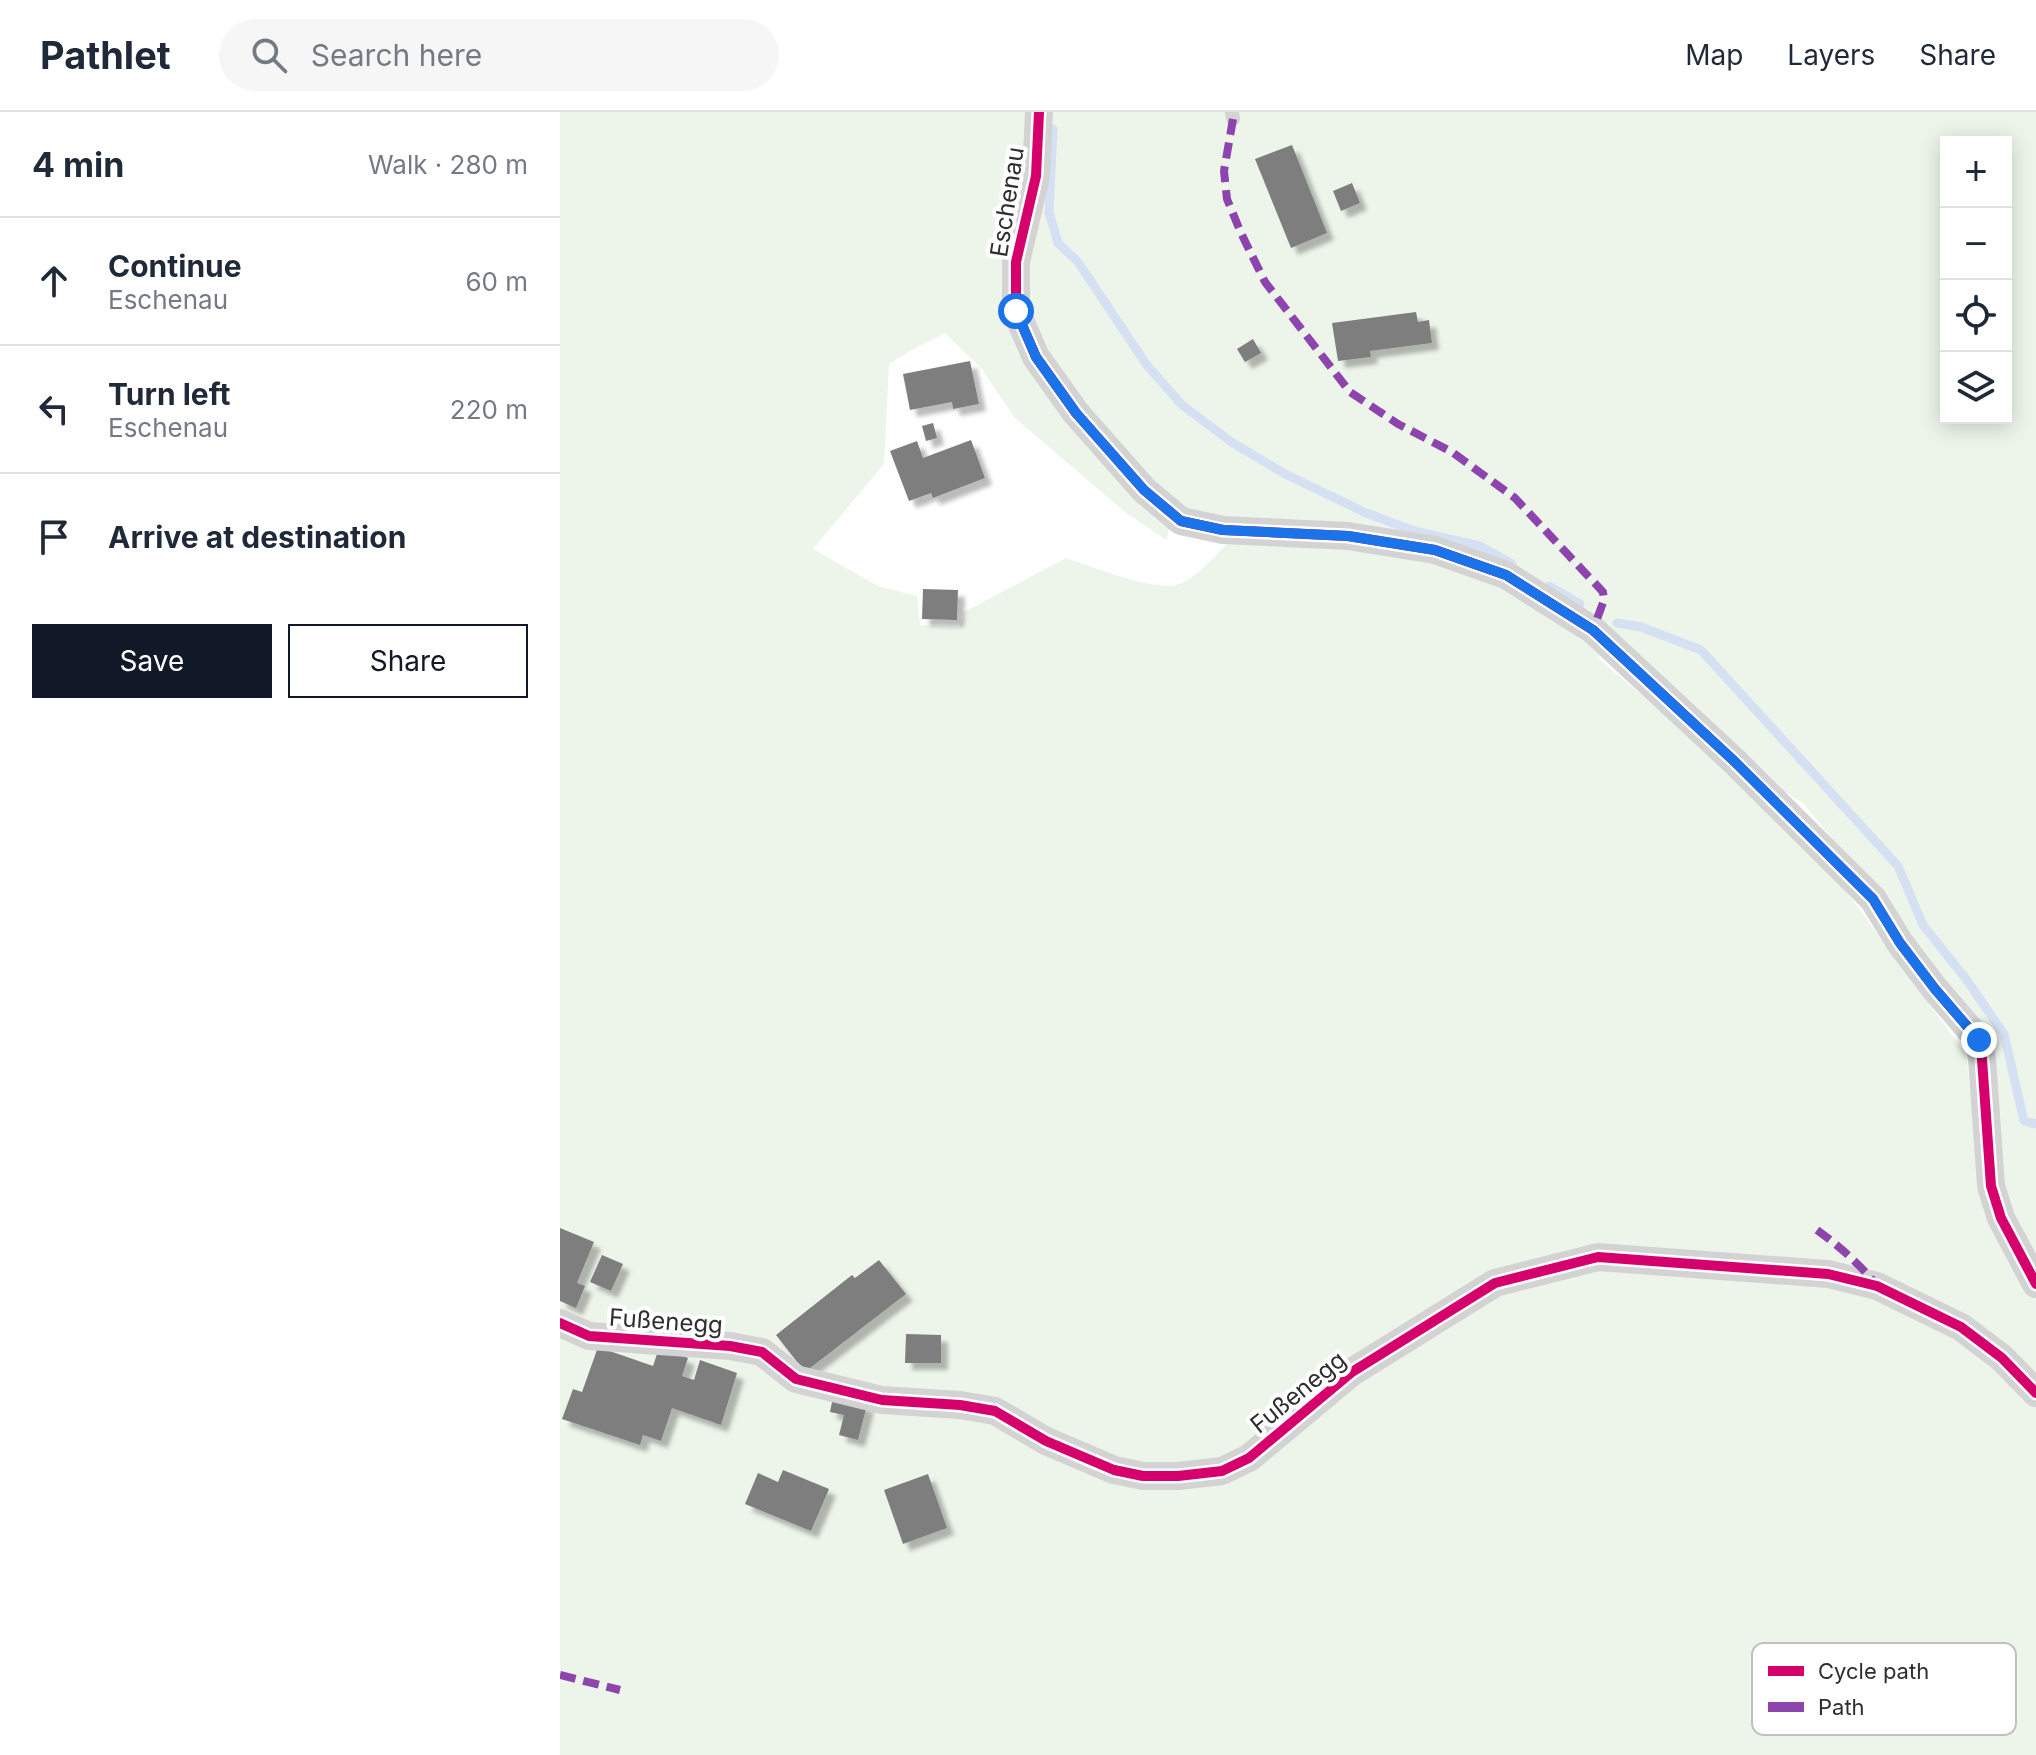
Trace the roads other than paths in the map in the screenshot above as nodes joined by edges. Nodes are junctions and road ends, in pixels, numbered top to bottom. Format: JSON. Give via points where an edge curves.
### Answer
{"nodes":[{"id":1,"x":1039,"y":112,"type":"edge"},
{"id":2,"x":2036,"y":1284,"type":"edge"},
{"id":3,"x":560,"y":1323,"type":"edge"},
{"id":4,"x":2036,"y":1393,"type":"edge"}],
"edges":[{"from":1,"to":2,"type":"street","name":"Eschenau","via":[[1036,176],[1016,262],[1016,311],[1036,357],[1076,413],[1144,490],[1181,521],[1223,530],[1348,536],[1435,550],[1506,575],[1593,630],[1873,899],[1900,943],[1979,1040],[1991,1186],[2001,1218]]},
{"from":3,"to":4,"type":"street","name":"Fußenegg","via":[[589,1336],[762,1352],[796,1379],[882,1400],[995,1411],[1046,1441],[1114,1470],[1143,1476],[1222,1471],[1249,1458],[1352,1372],[1495,1283],[1598,1257],[1828,1274],[1877,1286],[1961,1327]]}]}
